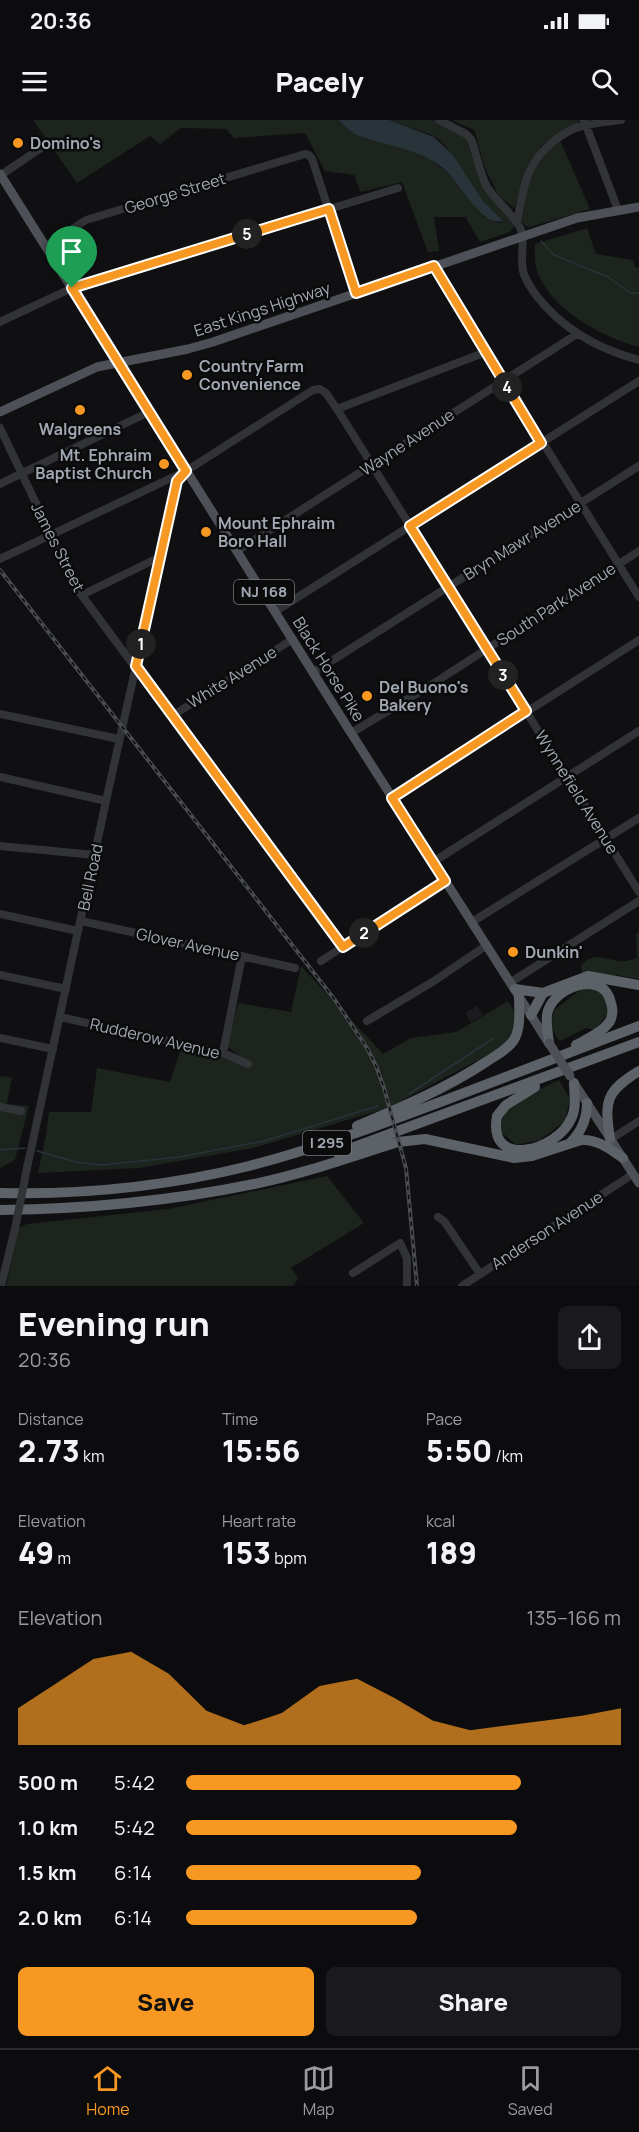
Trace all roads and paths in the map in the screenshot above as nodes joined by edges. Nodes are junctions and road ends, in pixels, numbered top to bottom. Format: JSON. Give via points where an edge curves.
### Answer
{"nodes":[{"id":1,"x":442,"y":120,"type":"edge"},
{"id":2,"x":621,"y":120,"type":"edge"},
{"id":3,"x":585,"y":123,"type":"edge"},
{"id":4,"x":50,"y":142,"type":"dead end"},
{"id":5,"x":0,"y":174,"type":"edge"},
{"id":6,"x":398,"y":188,"type":"dead end"},
{"id":7,"x":639,"y":207,"type":"edge"},
{"id":8,"x":329,"y":209,"type":"junction"},
{"id":9,"x":618,"y":210,"type":"junction"},
{"id":10,"x":517,"y":222,"type":"junction"},
{"id":11,"x":518,"y":237,"type":"junction"},
{"id":12,"x":46,"y":246,"type":"junction"},
{"id":13,"x":434,"y":266,"type":"junction"},
{"id":14,"x":72,"y":288,"type":"junction"},
{"id":15,"x":356,"y":293,"type":"junction"},
{"id":16,"x":0,"y":322,"type":"edge"},
{"id":17,"x":577,"y":334,"type":"junction"},
{"id":18,"x":486,"y":352,"type":"junction"},
{"id":19,"x":639,"y":360,"type":"edge"},
{"id":20,"x":117,"y":362,"type":"junction"},
{"id":21,"x":504,"y":381,"type":"junction"},
{"id":22,"x":639,"y":381,"type":"edge"},
{"id":23,"x":337,"y":409,"type":"junction"},
{"id":24,"x":0,"y":412,"type":"edge"},
{"id":25,"x":149,"y":412,"type":"junction"},
{"id":26,"x":0,"y":428,"type":"edge"},
{"id":27,"x":541,"y":443,"type":"junction"},
{"id":28,"x":371,"y":465,"type":"junction"},
{"id":29,"x":639,"y":466,"type":"edge"},
{"id":30,"x":186,"y":471,"type":"junction"},
{"id":31,"x":21,"y":474,"type":"junction"},
{"id":32,"x":0,"y":484,"type":"edge"},
{"id":33,"x":581,"y":503,"type":"junction"},
{"id":34,"x":410,"y":526,"type":"junction"},
{"id":35,"x":51,"y":535,"type":"junction"},
{"id":36,"x":237,"y":551,"type":"junction"},
{"id":37,"x":639,"y":551,"type":"edge"},
{"id":38,"x":160,"y":557,"type":"junction"},
{"id":39,"x":0,"y":559,"type":"edge"},
{"id":40,"x":619,"y":564,"type":"junction"},
{"id":41,"x":448,"y":588,"type":"junction"},
{"id":42,"x":81,"y":596,"type":"junction"},
{"id":43,"x":639,"y":597,"type":"edge"},
{"id":44,"x":276,"y":611,"type":"junction"},
{"id":45,"x":293,"y":639,"type":"junction"},
{"id":46,"x":639,"y":640,"type":"edge"},
{"id":47,"x":486,"y":649,"type":"junction"},
{"id":48,"x":136,"y":666,"type":"junction"},
{"id":49,"x":314,"y":672,"type":"junction"},
{"id":50,"x":526,"y":711,"type":"junction"},
{"id":51,"x":0,"y":714,"type":"edge"},
{"id":52,"x":172,"y":716,"type":"junction"},
{"id":53,"x":639,"y":731,"type":"edge"},
{"id":54,"x":351,"y":733,"type":"junction"},
{"id":55,"x":119,"y":739,"type":"junction"},
{"id":56,"x":567,"y":776,"type":"junction"},
{"id":57,"x":0,"y":777,"type":"edge"},
{"id":58,"x":392,"y":798,"type":"junction"},
{"id":59,"x":106,"y":801,"type":"junction"},
{"id":60,"x":639,"y":818,"type":"edge"},
{"id":61,"x":606,"y":837,"type":"junction"},
{"id":62,"x":0,"y":846,"type":"edge"},
{"id":63,"x":95,"y":855,"type":"junction"},
{"id":64,"x":433,"y":862,"type":"junction"},
{"id":65,"x":445,"y":881,"type":"junction"},
{"id":66,"x":639,"y":892,"type":"edge"},
{"id":67,"x":639,"y":900,"type":"edge"},
{"id":68,"x":0,"y":914,"type":"edge"},
{"id":69,"x":81,"y":921,"type":"junction"},
{"id":70,"x":472,"y":922,"type":"junction"},
{"id":71,"x":78,"y":931,"type":"junction"},
{"id":72,"x":487,"y":945,"type":"junction"},
{"id":73,"x":343,"y":947,"type":"junction"},
{"id":74,"x":242,"y":956,"type":"junction"},
{"id":75,"x":321,"y":961,"type":"dead end"},
{"id":76,"x":295,"y":968,"type":"dead end"},
{"id":77,"x":0,"y":975,"type":"edge"},
{"id":78,"x":639,"y":985,"type":"edge"},
{"id":79,"x":515,"y":989,"type":"junction"},
{"id":80,"x":66,"y":990,"type":"junction"},
{"id":81,"x":543,"y":993,"type":"junction"},
{"id":82,"x":531,"y":1016,"type":"junction"},
{"id":83,"x":60,"y":1017,"type":"junction"},
{"id":84,"x":367,"y":1021,"type":"dead end"},
{"id":85,"x":639,"y":1026,"type":"edge"},
{"id":86,"x":0,"y":1038,"type":"edge"},
{"id":87,"x":639,"y":1042,"type":"edge"},
{"id":88,"x":549,"y":1043,"type":"junction"},
{"id":89,"x":52,"y":1049,"type":"junction"},
{"id":90,"x":223,"y":1053,"type":"junction"},
{"id":91,"x":600,"y":1057,"type":"junction"},
{"id":92,"x":248,"y":1064,"type":"dead end"},
{"id":93,"x":537,"y":1065,"type":"junction"},
{"id":94,"x":639,"y":1071,"type":"edge"},
{"id":95,"x":572,"y":1079,"type":"junction"},
{"id":96,"x":587,"y":1103,"type":"junction"},
{"id":97,"x":0,"y":1107,"type":"edge"},
{"id":98,"x":21,"y":1111,"type":"dead end"},
{"id":99,"x":639,"y":1121,"type":"edge"},
{"id":100,"x":610,"y":1139,"type":"junction"},
{"id":101,"x":562,"y":1146,"type":"junction"},
{"id":102,"x":284,"y":1156,"type":"junction"},
{"id":103,"x":623,"y":1158,"type":"junction"},
{"id":104,"x":633,"y":1174,"type":"junction"},
{"id":105,"x":639,"y":1183,"type":"edge"},
{"id":106,"x":0,"y":1193,"type":"edge"},
{"id":107,"x":199,"y":1193,"type":"junction"},
{"id":108,"x":0,"y":1210,"type":"edge"},
{"id":109,"x":438,"y":1217,"type":"dead end"},
{"id":110,"x":353,"y":1273,"type":"dead end"},
{"id":111,"x":480,"y":1274,"type":"junction"},
{"id":112,"x":467,"y":1284,"type":"edge"},
{"id":113,"x":1,"y":1286,"type":"edge"},
{"id":114,"x":407,"y":1286,"type":"edge"}],
"edges":[{"from":1,"to":10,"type":"street","via":[[471,139],[487,186]]},
{"from":2,"to":3,"type":"street"},
{"from":3,"to":9,"type":"street"},
{"from":3,"to":10,"type":"street","via":[[562,135],[534,160]]},
{"from":4,"to":5,"type":"street"},
{"from":5,"to":12,"type":"main road","name":"Black Horse Pike","number":"NJ 168"},
{"from":6,"to":8,"type":"street"},
{"from":7,"to":9,"type":"main road","name":"East Kings Highway"},
{"from":8,"to":12,"type":"street","name":"George Street","via":[[309,154],[305,154],[86,220]]},
{"from":8,"to":14,"type":"street"},
{"from":8,"to":15,"type":"street"},
{"from":9,"to":11,"type":"main road","name":"East Kings Highway"},
{"from":10,"to":11,"type":"street"},
{"from":11,"to":13,"type":"main road","name":"East Kings Highway"},
{"from":11,"to":17,"type":"street","via":[[527,281],[543,304]]},
{"from":12,"to":14,"type":"main road","name":"Black Horse Pike","number":"NJ 168"},
{"from":13,"to":15,"type":"main road","name":"East Kings Highway"},
{"from":13,"to":18,"type":"street"},
{"from":14,"to":16,"type":"street"},
{"from":14,"to":20,"type":"main road","name":"Black Horse Pike","number":"NJ 168"},
{"from":15,"to":20,"type":"main road","name":"East Kings Highway","via":[[209,343]]},
{"from":17,"to":19,"type":"street","via":[[616,354]]},
{"from":17,"to":21,"type":"street","name":"Wayne Avenue"},
{"from":18,"to":21,"type":"street"},
{"from":18,"to":23,"type":"street"},
{"from":20,"to":24,"type":"main road","name":"East Kings Highway","via":[[97,367]]},
{"from":20,"to":25,"type":"main road","name":"Black Horse Pike","number":"NJ 168"},
{"from":21,"to":27,"type":"street"},
{"from":21,"to":28,"type":"street","name":"Wayne Avenue"},
{"from":22,"to":27,"type":"street"},
{"from":23,"to":28,"type":"street","name":"Wynnefield Avenue"},
{"from":23,"to":30,"type":"street","name":"Wynnefield Avenue","via":[[320,388],[313,390]]},
{"from":25,"to":30,"type":"main road","name":"Black Horse Pike","number":"NJ 168"},
{"from":25,"to":31,"type":"street"},
{"from":26,"to":31,"type":"street","name":"James Street"},
{"from":27,"to":33,"type":"street"},
{"from":27,"to":34,"type":"street"},
{"from":28,"to":34,"type":"street","name":"Wynnefield Avenue"},
{"from":28,"to":36,"type":"street","name":"Wayne Avenue"},
{"from":29,"to":33,"type":"street","name":"Bryn Mawr Avenue"},
{"from":30,"to":35,"type":"street"},
{"from":30,"to":36,"type":"main road","name":"Black Horse Pike","number":"NJ 168"},
{"from":30,"to":38,"type":"street","name":"Bell Road","via":[[177,481]]},
{"from":31,"to":32,"type":"street"},
{"from":31,"to":35,"type":"street","name":"James Street"},
{"from":33,"to":40,"type":"street"},
{"from":33,"to":41,"type":"street","name":"Bryn Mawr Avenue"},
{"from":34,"to":41,"type":"street","name":"Wynnefield Avenue"},
{"from":34,"to":44,"type":"street"},
{"from":35,"to":39,"type":"street"},
{"from":35,"to":42,"type":"street","name":"James Street"},
{"from":36,"to":44,"type":"main road","name":"Black Horse Pike","number":"NJ 168"},
{"from":37,"to":40,"type":"street","name":"South Park Avenue"},
{"from":38,"to":42,"type":"street"},
{"from":38,"to":48,"type":"street","name":"Bell Road"},
{"from":40,"to":43,"type":"street"},
{"from":40,"to":47,"type":"street","name":"South Park Avenue"},
{"from":41,"to":47,"type":"street","name":"Wynnefield Avenue"},
{"from":41,"to":49,"type":"street","name":"Bryn Mawr Avenue"},
{"from":42,"to":48,"type":"street","name":"James Street"},
{"from":44,"to":45,"type":"main road","name":"Black Horse Pike","number":"NJ 168"},
{"from":45,"to":49,"type":"main road","name":"Black Horse Pike","number":"NJ 168"},
{"from":45,"to":52,"type":"street","name":"White Avenue"},
{"from":46,"to":50,"type":"street"},
{"from":47,"to":50,"type":"street","name":"Wynnefield Avenue"},
{"from":47,"to":54,"type":"street","name":"South Park Avenue"},
{"from":48,"to":52,"type":"street","name":"James Street"},
{"from":48,"to":55,"type":"street","name":"Bell Road"},
{"from":49,"to":54,"type":"main road","name":"Black Horse Pike","number":"NJ 168"},
{"from":50,"to":56,"type":"street","name":"Wynnefield Avenue"},
{"from":50,"to":58,"type":"street"},
{"from":51,"to":55,"type":"street"},
{"from":52,"to":73,"type":"street","name":"James Street"},
{"from":53,"to":56,"type":"street"},
{"from":54,"to":58,"type":"main road","name":"Black Horse Pike","number":"NJ 168"},
{"from":55,"to":59,"type":"street","name":"Bell Road"},
{"from":56,"to":61,"type":"street","name":"Wynnefield Avenue"},
{"from":56,"to":64,"type":"street"},
{"from":57,"to":59,"type":"street"},
{"from":58,"to":64,"type":"main road","name":"Black Horse Pike","number":"NJ 168"},
{"from":59,"to":63,"type":"street","name":"Bell Road"},
{"from":60,"to":61,"type":"street"},
{"from":61,"to":66,"type":"street","name":"Wynnefield Avenue"},
{"from":61,"to":70,"type":"street"},
{"from":62,"to":63,"type":"street"},
{"from":63,"to":69,"type":"street","name":"Bell Road"},
{"from":64,"to":65,"type":"main road","name":"Black Horse Pike","number":"NJ 168"},
{"from":65,"to":70,"type":"main road","name":"Black Horse Pike","number":"NJ 168"},
{"from":65,"to":73,"type":"street"},
{"from":67,"to":79,"type":"street"},
{"from":68,"to":71,"type":"street"},
{"from":69,"to":71,"type":"street","name":"Bell Road"},
{"from":69,"to":74,"type":"street","name":"Glover Avenue"},
{"from":70,"to":72,"type":"main road","name":"Black Horse Pike","number":"NJ 168"},
{"from":71,"to":80,"type":"street","name":"Bell Road"},
{"from":72,"to":79,"type":"main road","name":"Black Horse Pike","number":"NJ 168"},
{"from":72,"to":84,"type":"street"},
{"from":73,"to":75,"type":"street"},
{"from":74,"to":76,"type":"street","name":"Glover Avenue"},
{"from":74,"to":90,"type":"street"},
{"from":77,"to":80,"type":"street"},
{"from":78,"to":81,"type":"highway","via":[[588,976]]},
{"from":79,"to":81,"type":"highway"},
{"from":79,"to":82,"type":"main road","number":"NJ 168"},
{"from":79,"to":102,"type":"highway","via":[[519,1020],[514,1040],[500,1053],[429,1096]]},
{"from":80,"to":83,"type":"street","name":"Bell Road"},
{"from":81,"to":82,"type":"highway"},
{"from":82,"to":88,"type":"main road","number":"NJ 168"},
{"from":83,"to":89,"type":"street","name":"Bell Road"},
{"from":83,"to":90,"type":"street","name":"Rudderow Avenue"},
{"from":85,"to":93,"type":"highway","number":"I 295"},
{"from":86,"to":89,"type":"street"},
{"from":87,"to":91,"type":"highway","number":"I 295"},
{"from":88,"to":93,"type":"highway","via":[[547,1014],[564,992],[588,984],[608,993],[613,1009],[608,1023]]},
{"from":88,"to":95,"type":"main road","number":"NJ 168","bridge":true},
{"from":89,"to":113,"type":"street","name":"Bell Road","bridge":true},
{"from":90,"to":92,"type":"street","name":"Rudderow Avenue"},
{"from":91,"to":95,"type":"highway","via":[[534,1087],[506,1105],[495,1123],[506,1147],[524,1151],[560,1134],[575,1109]]},
{"from":91,"to":107,"type":"highway","number":"I 295","via":[[321,1159]]},
{"from":93,"to":102,"type":"highway","number":"I 295","via":[[349,1136]]},
{"from":94,"to":100,"type":"highway","via":[[609,1097],[606,1117]]},
{"from":95,"to":96,"type":"main road","number":"NJ 168"},
{"from":96,"to":100,"type":"main road","number":"NJ 168"},
{"from":96,"to":101,"type":"highway","via":[[587,1117],[581,1128],[573,1140]]},
{"from":97,"to":98,"type":"street"},
{"from":99,"to":100,"type":"street"},
{"from":100,"to":103,"type":"main road","number":"NJ 168"},
{"from":101,"to":103,"type":"highway","via":[[590,1139]]},
{"from":101,"to":107,"type":"highway","via":[[514,1158],[434,1141],[398,1142],[263,1182]]},
{"from":102,"to":106,"type":"highway","number":"I 295","via":[[150,1185]]},
{"from":103,"to":104,"type":"main road","number":"NJ 168"},
{"from":104,"to":105,"type":"main road","number":"NJ 168"},
{"from":104,"to":111,"type":"street","name":"Anderson Avenue"},
{"from":107,"to":108,"type":"highway","number":"I 295","via":[[101,1206]]},
{"from":109,"to":111,"type":"street"},
{"from":110,"to":114,"type":"street","via":[[400,1243],[407,1258]]},
{"from":111,"to":112,"type":"street","name":"Anderson Avenue"}]}
